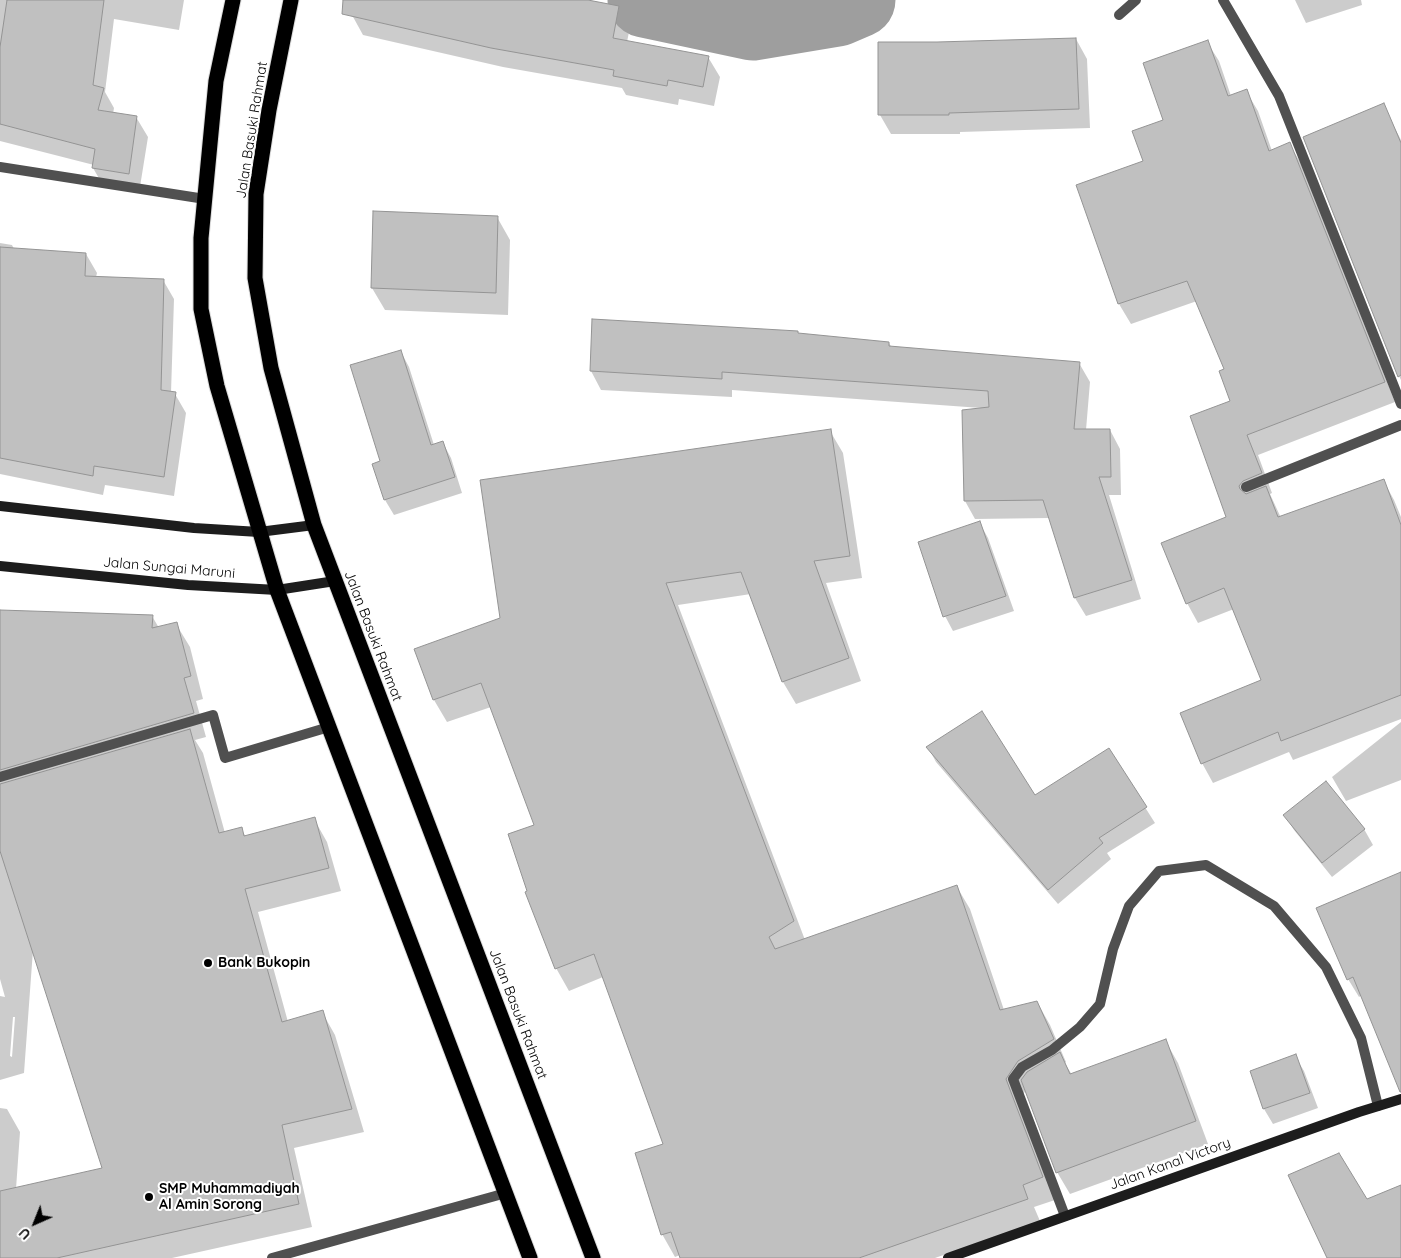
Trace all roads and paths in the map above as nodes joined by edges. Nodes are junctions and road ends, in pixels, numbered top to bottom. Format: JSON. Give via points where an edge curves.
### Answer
{"nodes":[{"id":1,"x":233,"y":0,"type":"edge"},
{"id":2,"x":291,"y":0,"type":"edge"},
{"id":3,"x":1136,"y":0,"type":"edge"},
{"id":4,"x":1224,"y":0,"type":"edge"},
{"id":5,"x":1119,"y":14,"type":"dead end"},
{"id":6,"x":0,"y":167,"type":"edge"},
{"id":7,"x":205,"y":199,"type":"junction"},
{"id":8,"x":1401,"y":404,"type":"edge"},
{"id":9,"x":1401,"y":425,"type":"edge"},
{"id":10,"x":1246,"y":488,"type":"dead end"},
{"id":11,"x":0,"y":506,"type":"edge"},
{"id":12,"x":314,"y":525,"type":"junction"},
{"id":13,"x":259,"y":532,"type":"junction"},
{"id":14,"x":0,"y":566,"type":"edge"},
{"id":15,"x":335,"y":581,"type":"junction"},
{"id":16,"x":277,"y":590,"type":"junction"},
{"id":17,"x":329,"y":727,"type":"junction"},
{"id":18,"x":0,"y":777,"type":"edge"},
{"id":19,"x":1401,"y":1099,"type":"edge"},
{"id":20,"x":1378,"y":1106,"type":"junction"},
{"id":21,"x":506,"y":1193,"type":"junction"},
{"id":22,"x":1065,"y":1216,"type":"junction"},
{"id":23,"x":272,"y":1258,"type":"edge"},
{"id":24,"x":530,"y":1258,"type":"edge"},
{"id":25,"x":593,"y":1258,"type":"edge"},
{"id":26,"x":948,"y":1258,"type":"edge"}],
"edges":[{"from":1,"to":7,"type":"highway","via":[[216,81]]},
{"from":2,"to":12,"type":"highway","name":"Jalan Basuki Rahmat","via":[[256,194],[255,278],[271,368]]},
{"from":3,"to":5,"type":"street"},
{"from":4,"to":8,"type":"street","via":[[1279,96]]},
{"from":6,"to":7,"type":"street"},
{"from":7,"to":13,"type":"highway","via":[[201,238],[201,308],[216,386]]},
{"from":9,"to":10,"type":"street"},
{"from":11,"to":13,"type":"main road","via":[[194,528]]},
{"from":12,"to":13,"type":"main road"},
{"from":12,"to":15,"type":"highway","name":"Jalan Basuki Rahmat"},
{"from":13,"to":16,"type":"highway"},
{"from":14,"to":16,"type":"main road","name":"Jalan Sungai Maruni","via":[[188,585]]},
{"from":15,"to":16,"type":"main road","name":"Jalan Sungai Maruni"},
{"from":15,"to":25,"type":"highway","name":"Jalan Basuki Rahmat"},
{"from":16,"to":17,"type":"highway"},
{"from":17,"to":18,"type":"street","via":[[225,758],[213,715]]},
{"from":17,"to":21,"type":"highway"},
{"from":19,"to":20,"type":"main road","name":"Jalan Kanal Victory"},
{"from":20,"to":22,"type":"main road","name":"Jalan Kanal Victory"},
{"from":20,"to":22,"type":"street","via":[[1361,1038],[1326,967],[1274,906],[1206,865],[1159,871],[1129,906],[1113,949],[1100,1004],[1080,1028],[1052,1050],[1022,1067],[1013,1079]]},
{"from":21,"to":23,"type":"street"},
{"from":21,"to":24,"type":"highway"},
{"from":22,"to":26,"type":"main road","name":"Jalan Kanal Victory"}]}
